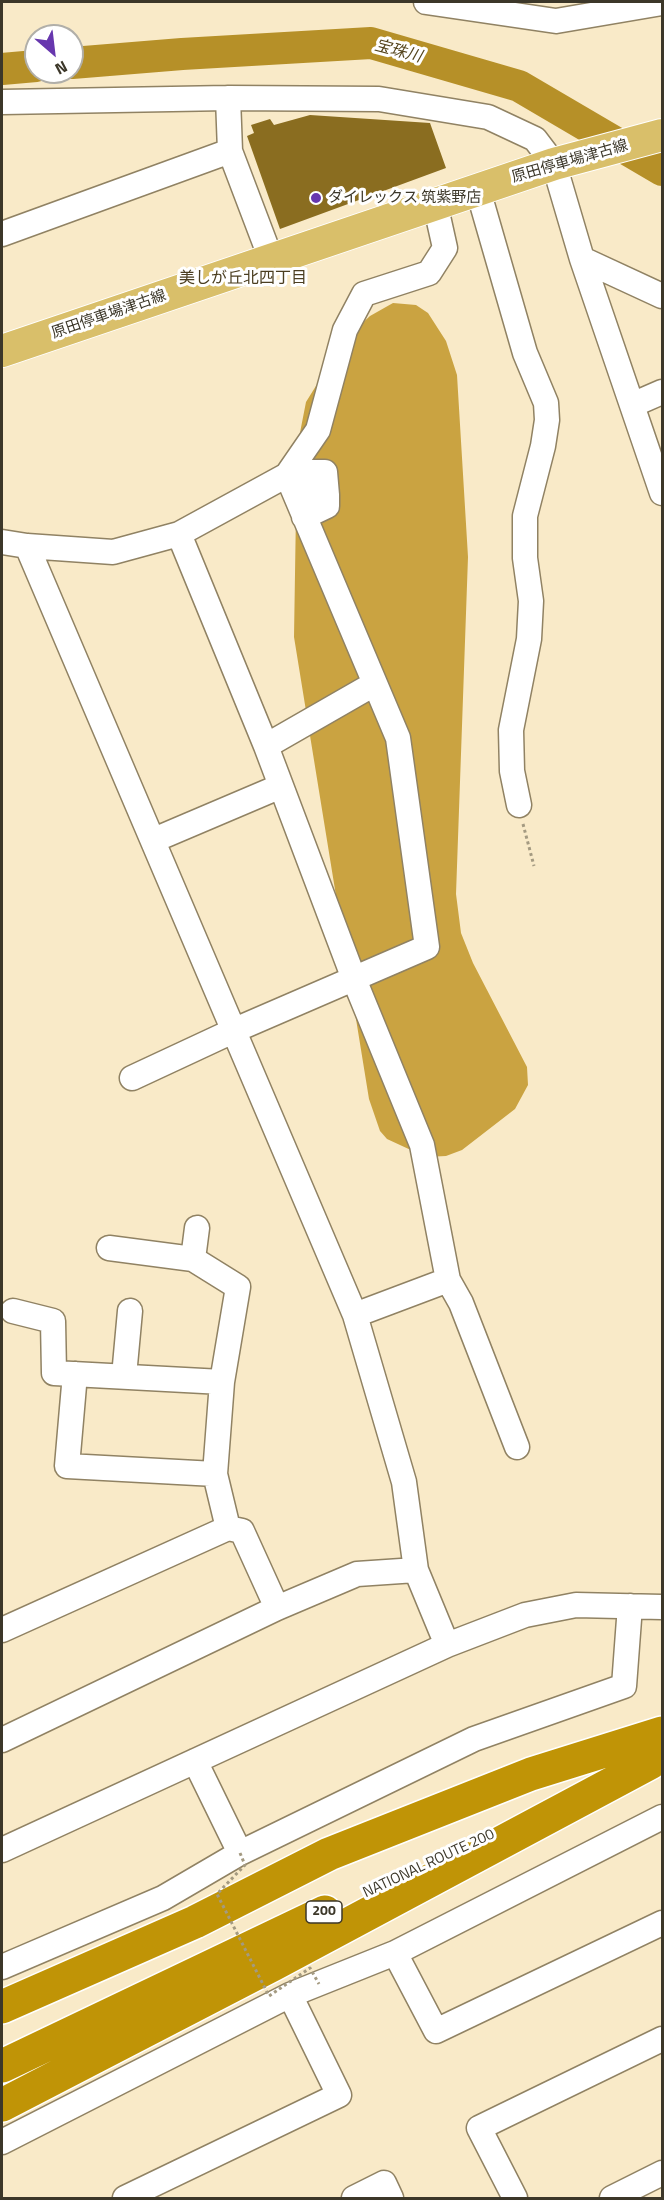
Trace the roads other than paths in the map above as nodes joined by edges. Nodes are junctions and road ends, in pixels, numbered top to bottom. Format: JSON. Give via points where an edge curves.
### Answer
{"nodes":[{"id":1,"x":426,"y":2,"type":"edge"},
{"id":2,"x":663,"y":3,"type":"edge"},
{"id":3,"x":557,"y":11,"type":"edge"},
{"id":4,"x":228,"y":98,"type":"junction"},
{"id":5,"x":2,"y":102,"type":"edge"},
{"id":6,"x":650,"y":139,"type":"edge"},
{"id":7,"x":230,"y":151,"type":"junction"},
{"id":8,"x":562,"y":163,"type":"junction"},
{"id":9,"x":478,"y":190,"type":"junction"},
{"id":10,"x":435,"y":203,"type":"junction"},
{"id":11,"x":2,"y":234,"type":"edge"},
{"id":12,"x":582,"y":259,"type":"junction"},
{"id":13,"x":271,"y":260,"type":"junction"},
{"id":14,"x":663,"y":297,"type":"edge"},
{"id":15,"x":2,"y":351,"type":"edge"},
{"id":16,"x":663,"y":392,"type":"edge"},
{"id":17,"x":632,"y":405,"type":"junction"},
{"id":18,"x":287,"y":475,"type":"junction"},
{"id":19,"x":663,"y":493,"type":"edge"},
{"id":20,"x":327,"y":495,"type":"dead end"},
{"id":21,"x":304,"y":517,"type":"junction"},
{"id":22,"x":179,"y":534,"type":"junction"},
{"id":23,"x":2,"y":542,"type":"edge"},
{"id":24,"x":27,"y":546,"type":"junction"},
{"id":25,"x":374,"y":684,"type":"junction"},
{"id":26,"x":266,"y":746,"type":"junction"},
{"id":27,"x":281,"y":786,"type":"junction"},
{"id":28,"x":519,"y":805,"type":"road end"},
{"id":29,"x":154,"y":840,"type":"junction"},
{"id":30,"x":354,"y":979,"type":"junction"},
{"id":31,"x":235,"y":1030,"type":"junction"},
{"id":32,"x":132,"y":1078,"type":"dead end"},
{"id":33,"x":197,"y":1228,"type":"dead end"},
{"id":34,"x":109,"y":1248,"type":"dead end"},
{"id":35,"x":193,"y":1259,"type":"junction"},
{"id":36,"x":448,"y":1280,"type":"junction"},
{"id":37,"x":13,"y":1311,"type":"dead end"},
{"id":38,"x":130,"y":1311,"type":"dead end"},
{"id":39,"x":355,"y":1315,"type":"junction"},
{"id":40,"x":75,"y":1374,"type":"junction"},
{"id":41,"x":124,"y":1376,"type":"junction"},
{"id":42,"x":222,"y":1382,"type":"junction"},
{"id":43,"x":517,"y":1447,"type":"dead end"},
{"id":44,"x":215,"y":1474,"type":"junction"},
{"id":45,"x":228,"y":1528,"type":"junction"},
{"id":46,"x":416,"y":1570,"type":"junction"},
{"id":47,"x":630,"y":1606,"type":"junction"},
{"id":48,"x":663,"y":1607,"type":"edge"},
{"id":49,"x":277,"y":1608,"type":"junction"},
{"id":50,"x":2,"y":1630,"type":"edge"},
{"id":51,"x":447,"y":1645,"type":"junction"},
{"id":52,"x":663,"y":1733,"type":"edge"},
{"id":53,"x":2,"y":1740,"type":"edge"},
{"id":54,"x":656,"y":1760,"type":"edge"},
{"id":55,"x":195,"y":1761,"type":"junction"},
{"id":56,"x":663,"y":1817,"type":"edge"},
{"id":57,"x":2,"y":1850,"type":"edge"},
{"id":58,"x":240,"y":1853,"type":"junction"},
{"id":59,"x":663,"y":1923,"type":"edge"},
{"id":60,"x":394,"y":1953,"type":"junction"},
{"id":61,"x":2,"y":1967,"type":"edge"},
{"id":62,"x":290,"y":1995,"type":"junction"},
{"id":63,"x":2,"y":2007,"type":"edge"},
{"id":64,"x":663,"y":2039,"type":"edge"},
{"id":65,"x":2,"y":2067,"type":"edge"},
{"id":66,"x":2,"y":2105,"type":"edge"},
{"id":67,"x":2,"y":2142,"type":"edge"},
{"id":68,"x":663,"y":2173,"type":"edge"},
{"id":69,"x":125,"y":2199,"type":"edge"},
{"id":70,"x":354,"y":2199,"type":"edge"},
{"id":71,"x":391,"y":2199,"type":"edge"},
{"id":72,"x":515,"y":2199,"type":"edge"},
{"id":73,"x":612,"y":2199,"type":"edge"}],
"edges":[{"from":1,"to":3,"type":"street"},
{"from":2,"to":3,"type":"street"},
{"from":4,"to":5,"type":"street"},
{"from":4,"to":7,"type":"street"},
{"from":4,"to":8,"type":"street","via":[[379,99],[488,117],[535,139]]},
{"from":6,"to":8,"type":"main road","name":"原田停車場津古線"},
{"from":7,"to":11,"type":"street"},
{"from":7,"to":13,"type":"street"},
{"from":8,"to":9,"type":"main road","name":"原田停車場津古線"},
{"from":8,"to":12,"type":"street"},
{"from":9,"to":10,"type":"main road","name":"原田停車場津古線"},
{"from":9,"to":28,"type":"street","via":[[525,353],[546,403],[548,420],[525,516],[530,639],[511,730],[512,771]]},
{"from":10,"to":13,"type":"main road","name":"原田停車場津古線"},
{"from":10,"to":18,"type":"street","via":[[445,248],[429,273],[364,294],[345,330],[318,430]]},
{"from":12,"to":14,"type":"street"},
{"from":12,"to":17,"type":"street"},
{"from":13,"to":15,"type":"main road","name":"原田停車場津古線"},
{"from":16,"to":17,"type":"street"},
{"from":17,"to":19,"type":"street"},
{"from":18,"to":21,"type":"street"},
{"from":18,"to":22,"type":"street"},
{"from":20,"to":21,"type":"street","via":[[327,506]]},
{"from":21,"to":25,"type":"street"},
{"from":22,"to":24,"type":"street","via":[[113,552]]},
{"from":22,"to":26,"type":"street"},
{"from":23,"to":24,"type":"street"},
{"from":24,"to":29,"type":"street"},
{"from":25,"to":26,"type":"street"},
{"from":25,"to":30,"type":"street","via":[[398,738],[427,947]]},
{"from":26,"to":27,"type":"street"},
{"from":27,"to":29,"type":"street"},
{"from":27,"to":30,"type":"street"},
{"from":29,"to":31,"type":"street"},
{"from":30,"to":31,"type":"street"},
{"from":30,"to":36,"type":"street","via":[[422,1144]]},
{"from":31,"to":32,"type":"street"},
{"from":31,"to":39,"type":"street"},
{"from":33,"to":35,"type":"street"},
{"from":34,"to":35,"type":"street"},
{"from":35,"to":42,"type":"street","via":[[238,1287]]},
{"from":36,"to":39,"type":"street"},
{"from":36,"to":43,"type":"street","via":[[461,1303]]},
{"from":37,"to":40,"type":"street","via":[[53,1321],[54,1373]]},
{"from":38,"to":41,"type":"street"},
{"from":39,"to":46,"type":"street","via":[[404,1482]]},
{"from":40,"to":41,"type":"street"},
{"from":40,"to":44,"type":"street","via":[[67,1466]]},
{"from":41,"to":42,"type":"street"},
{"from":42,"to":44,"type":"street"},
{"from":44,"to":45,"type":"street"},
{"from":45,"to":49,"type":"street","via":[[242,1531]]},
{"from":45,"to":50,"type":"street"},
{"from":46,"to":49,"type":"street","via":[[357,1574]]},
{"from":46,"to":51,"type":"street"},
{"from":47,"to":48,"type":"street"},
{"from":47,"to":51,"type":"street","via":[[576,1605],[525,1615]]},
{"from":47,"to":58,"type":"street","via":[[624,1686],[474,1739]]},
{"from":49,"to":53,"type":"street"},
{"from":51,"to":55,"type":"street"},
{"from":52,"to":63,"type":"highway","via":[[531,1774],[329,1854],[195,1922]]},
{"from":54,"to":65,"type":"highway","name":"NATIONAL ROUTE 200","number":"200","via":[[319,1914]]},
{"from":54,"to":66,"type":"highway"},
{"from":55,"to":57,"type":"street"},
{"from":55,"to":58,"type":"street"},
{"from":56,"to":60,"type":"street"},
{"from":58,"to":61,"type":"street","via":[[164,1898]]},
{"from":59,"to":60,"type":"street","via":[[436,2031]]},
{"from":60,"to":62,"type":"street"},
{"from":62,"to":67,"type":"street"},
{"from":62,"to":69,"type":"street","via":[[339,2095]]},
{"from":64,"to":72,"type":"street","via":[[479,2128]]},
{"from":68,"to":73,"type":"street"},
{"from":70,"to":71,"type":"street","via":[[384,2183]]}]}
